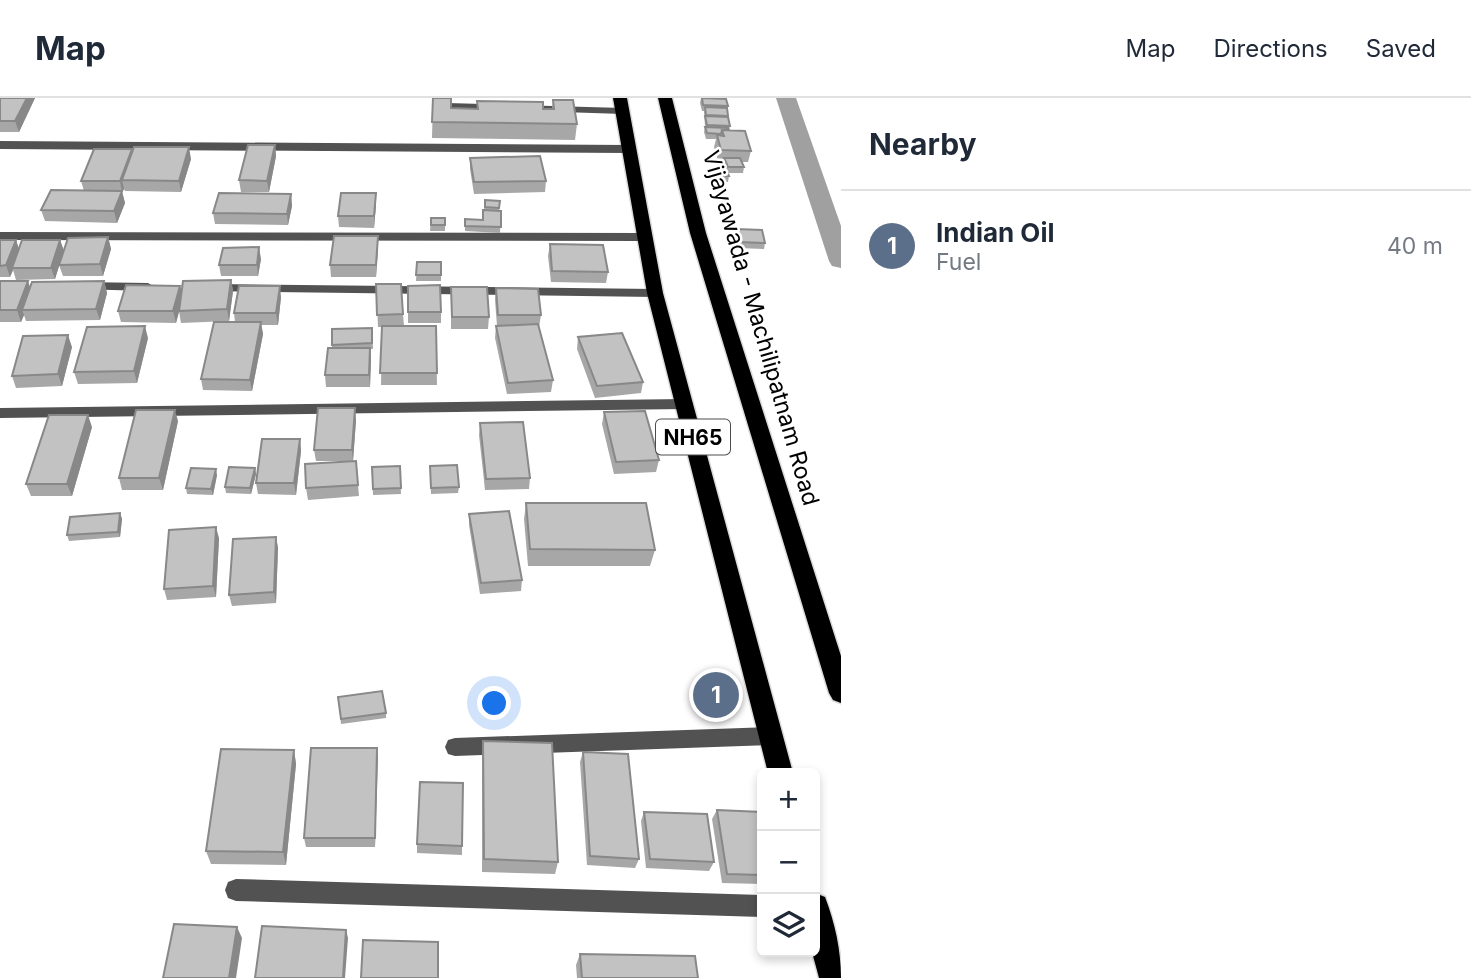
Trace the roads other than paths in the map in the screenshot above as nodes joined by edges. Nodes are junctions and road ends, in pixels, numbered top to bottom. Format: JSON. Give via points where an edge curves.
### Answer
{"nodes":[{"id":1,"x":665,"y":98,"type":"edge"},
{"id":2,"x":622,"y":104,"type":"edge"},
{"id":3,"x":447,"y":106,"type":"edge"},
{"id":4,"x":0,"y":145,"type":"edge"},
{"id":5,"x":628,"y":149,"type":"junction"},
{"id":6,"x":0,"y":236,"type":"edge"},
{"id":7,"x":643,"y":237,"type":"junction"},
{"id":8,"x":70,"y":286,"type":"edge"},
{"id":9,"x":167,"y":287,"type":"edge"},
{"id":10,"x":195,"y":287,"type":"edge"},
{"id":11,"x":655,"y":293,"type":"junction"},
{"id":12,"x":685,"y":404,"type":"junction"},
{"id":13,"x":0,"y":413,"type":"edge"},
{"id":14,"x":841,"y":694,"type":"edge"},
{"id":15,"x":772,"y":736,"type":"junction"},
{"id":16,"x":455,"y":747,"type":"dead end"},
{"id":17,"x":780,"y":768,"type":"edge"},
{"id":18,"x":236,"y":890,"type":"dead end"},
{"id":19,"x":757,"y":906,"type":"edge"},
{"id":20,"x":820,"y":927,"type":"edge"},
{"id":21,"x":833,"y":978,"type":"edge"}],
"edges":[{"from":1,"to":14,"type":"highway","name":"Vijayawada - Machilipatnam Road","number":"NH65","via":[[698,233]]},
{"from":2,"to":3,"type":"street"},
{"from":2,"to":5,"type":"highway","number":"NH65"},
{"from":4,"to":5,"type":"street"},
{"from":5,"to":7,"type":"highway","number":"NH65"},
{"from":6,"to":7,"type":"street"},
{"from":7,"to":11,"type":"highway","number":"NH65"},
{"from":8,"to":9,"type":"street"},
{"from":10,"to":11,"type":"street"},
{"from":11,"to":12,"type":"highway","number":"NH65"},
{"from":12,"to":13,"type":"street"},
{"from":12,"to":15,"type":"highway","number":"NH65"},
{"from":15,"to":16,"type":"street"},
{"from":15,"to":17,"type":"highway","number":"NH65"},
{"from":18,"to":19,"type":"street"},
{"from":20,"to":21,"type":"highway"}]}
